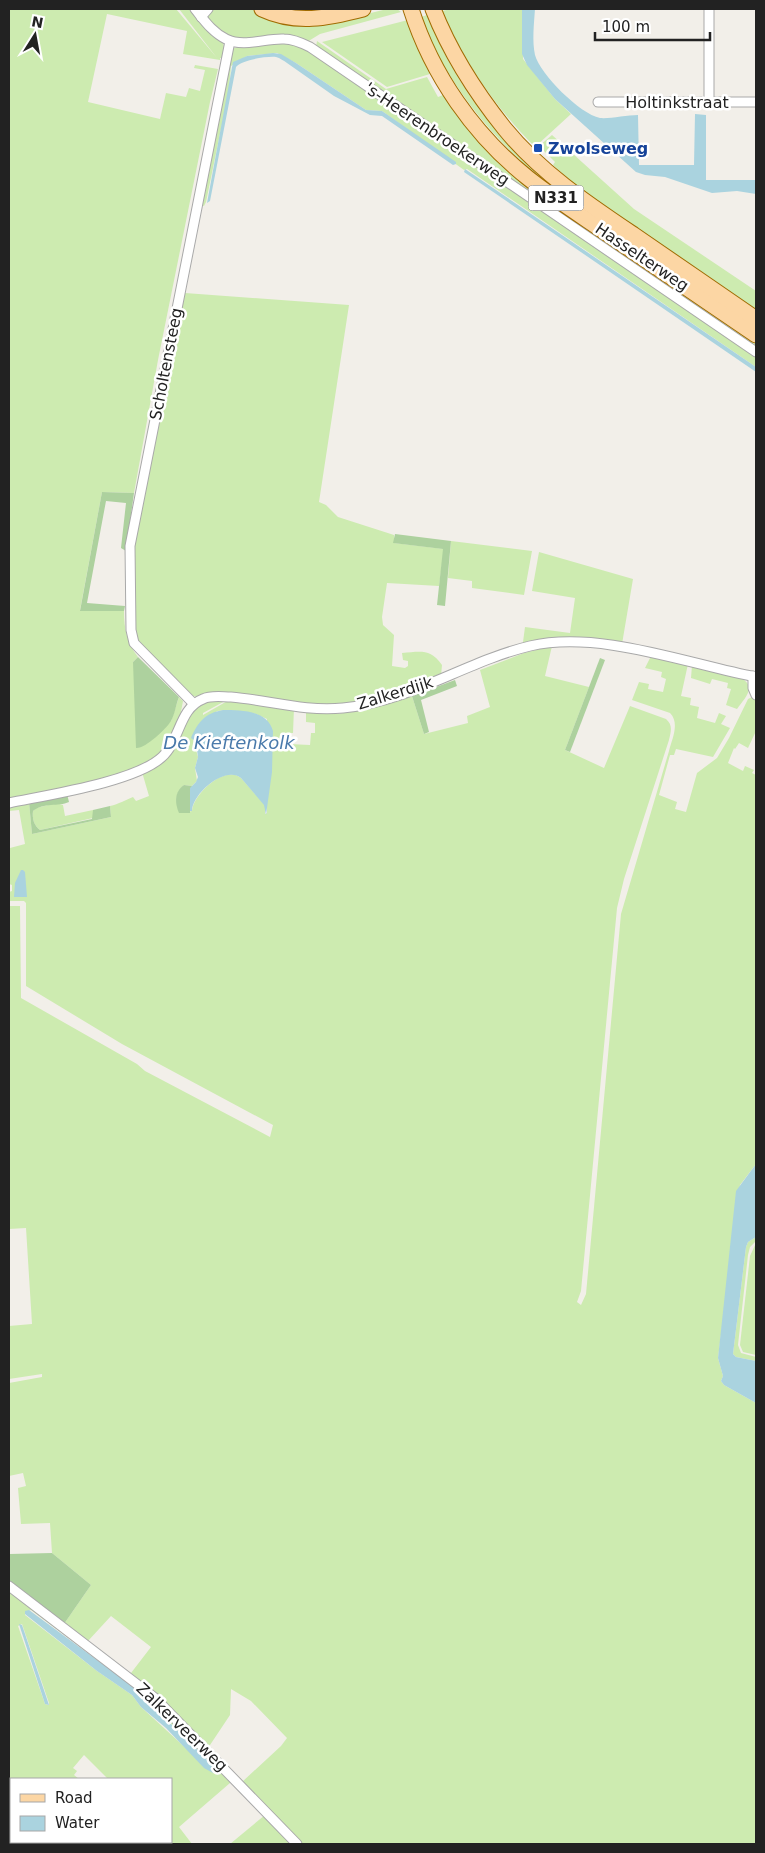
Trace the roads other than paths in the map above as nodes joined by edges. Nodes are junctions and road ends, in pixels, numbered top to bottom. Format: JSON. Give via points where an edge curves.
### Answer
{"nodes":[{"id":1,"x":195,"y":9,"type":"edge"},
{"id":2,"x":208,"y":9,"type":"edge"},
{"id":3,"x":262,"y":9,"type":"edge"},
{"id":4,"x":363,"y":9,"type":"edge"},
{"id":5,"x":411,"y":9,"type":"edge"},
{"id":6,"x":433,"y":9,"type":"edge"},
{"id":7,"x":710,"y":9,"type":"edge"},
{"id":8,"x":201,"y":17,"type":"junction"},
{"id":9,"x":230,"y":41,"type":"junction"},
{"id":10,"x":598,"y":102,"type":"dead end"},
{"id":11,"x":709,"y":102,"type":"junction"},
{"id":12,"x":756,"y":102,"type":"edge"},
{"id":13,"x":756,"y":319,"type":"edge"},
{"id":14,"x":756,"y":335,"type":"edge"},
{"id":15,"x":756,"y":352,"type":"edge"},
{"id":16,"x":755,"y":677,"type":"edge"},
{"id":17,"x":756,"y":696,"type":"edge"},
{"id":18,"x":194,"y":704,"type":"junction"},
{"id":19,"x":9,"y":803,"type":"edge"},
{"id":20,"x":9,"y":1586,"type":"edge"},
{"id":21,"x":297,"y":1844,"type":"edge"}],
"edges":[{"from":1,"to":8,"type":"street"},
{"from":2,"to":8,"type":"street"},
{"from":3,"to":4,"type":"main road","via":[[303,19]]},
{"from":5,"to":14,"type":"main road","name":"Hasselterweg","number":"N331","via":[[430,56],[450,91],[486,139],[507,160],[552,196]]},
{"from":6,"to":13,"type":"main road","name":"Hasselterweg","number":"N331","via":[[466,73],[505,129],[531,156],[594,208]]},
{"from":7,"to":11,"type":"street"},
{"from":8,"to":9,"type":"street","via":[[215,32]]},
{"from":9,"to":15,"type":"street","name":"'s-Heerenbroekerweg","via":[[254,43],[283,39],[310,47]]},
{"from":9,"to":18,"type":"street","name":"Scholtensteeg","via":[[130,546],[134,643]]},
{"from":10,"to":11,"type":"street","name":"Holtinkstraat"},
{"from":11,"to":12,"type":"street","name":"Holtinkstraat"},
{"from":16,"to":17,"type":"street","name":"Zalkerdijk","via":[[753,688]]},
{"from":16,"to":18,"type":"street","name":"Zalkerdijk","via":[[625,648],[588,642],[559,642],[519,649],[404,692],[356,706],[326,709],[219,697],[203,698]]},
{"from":18,"to":19,"type":"street","via":[[168,752],[152,765],[111,780]]},
{"from":20,"to":21,"type":"street","name":"Zalkerveerweg","via":[[155,1698]]}]}
